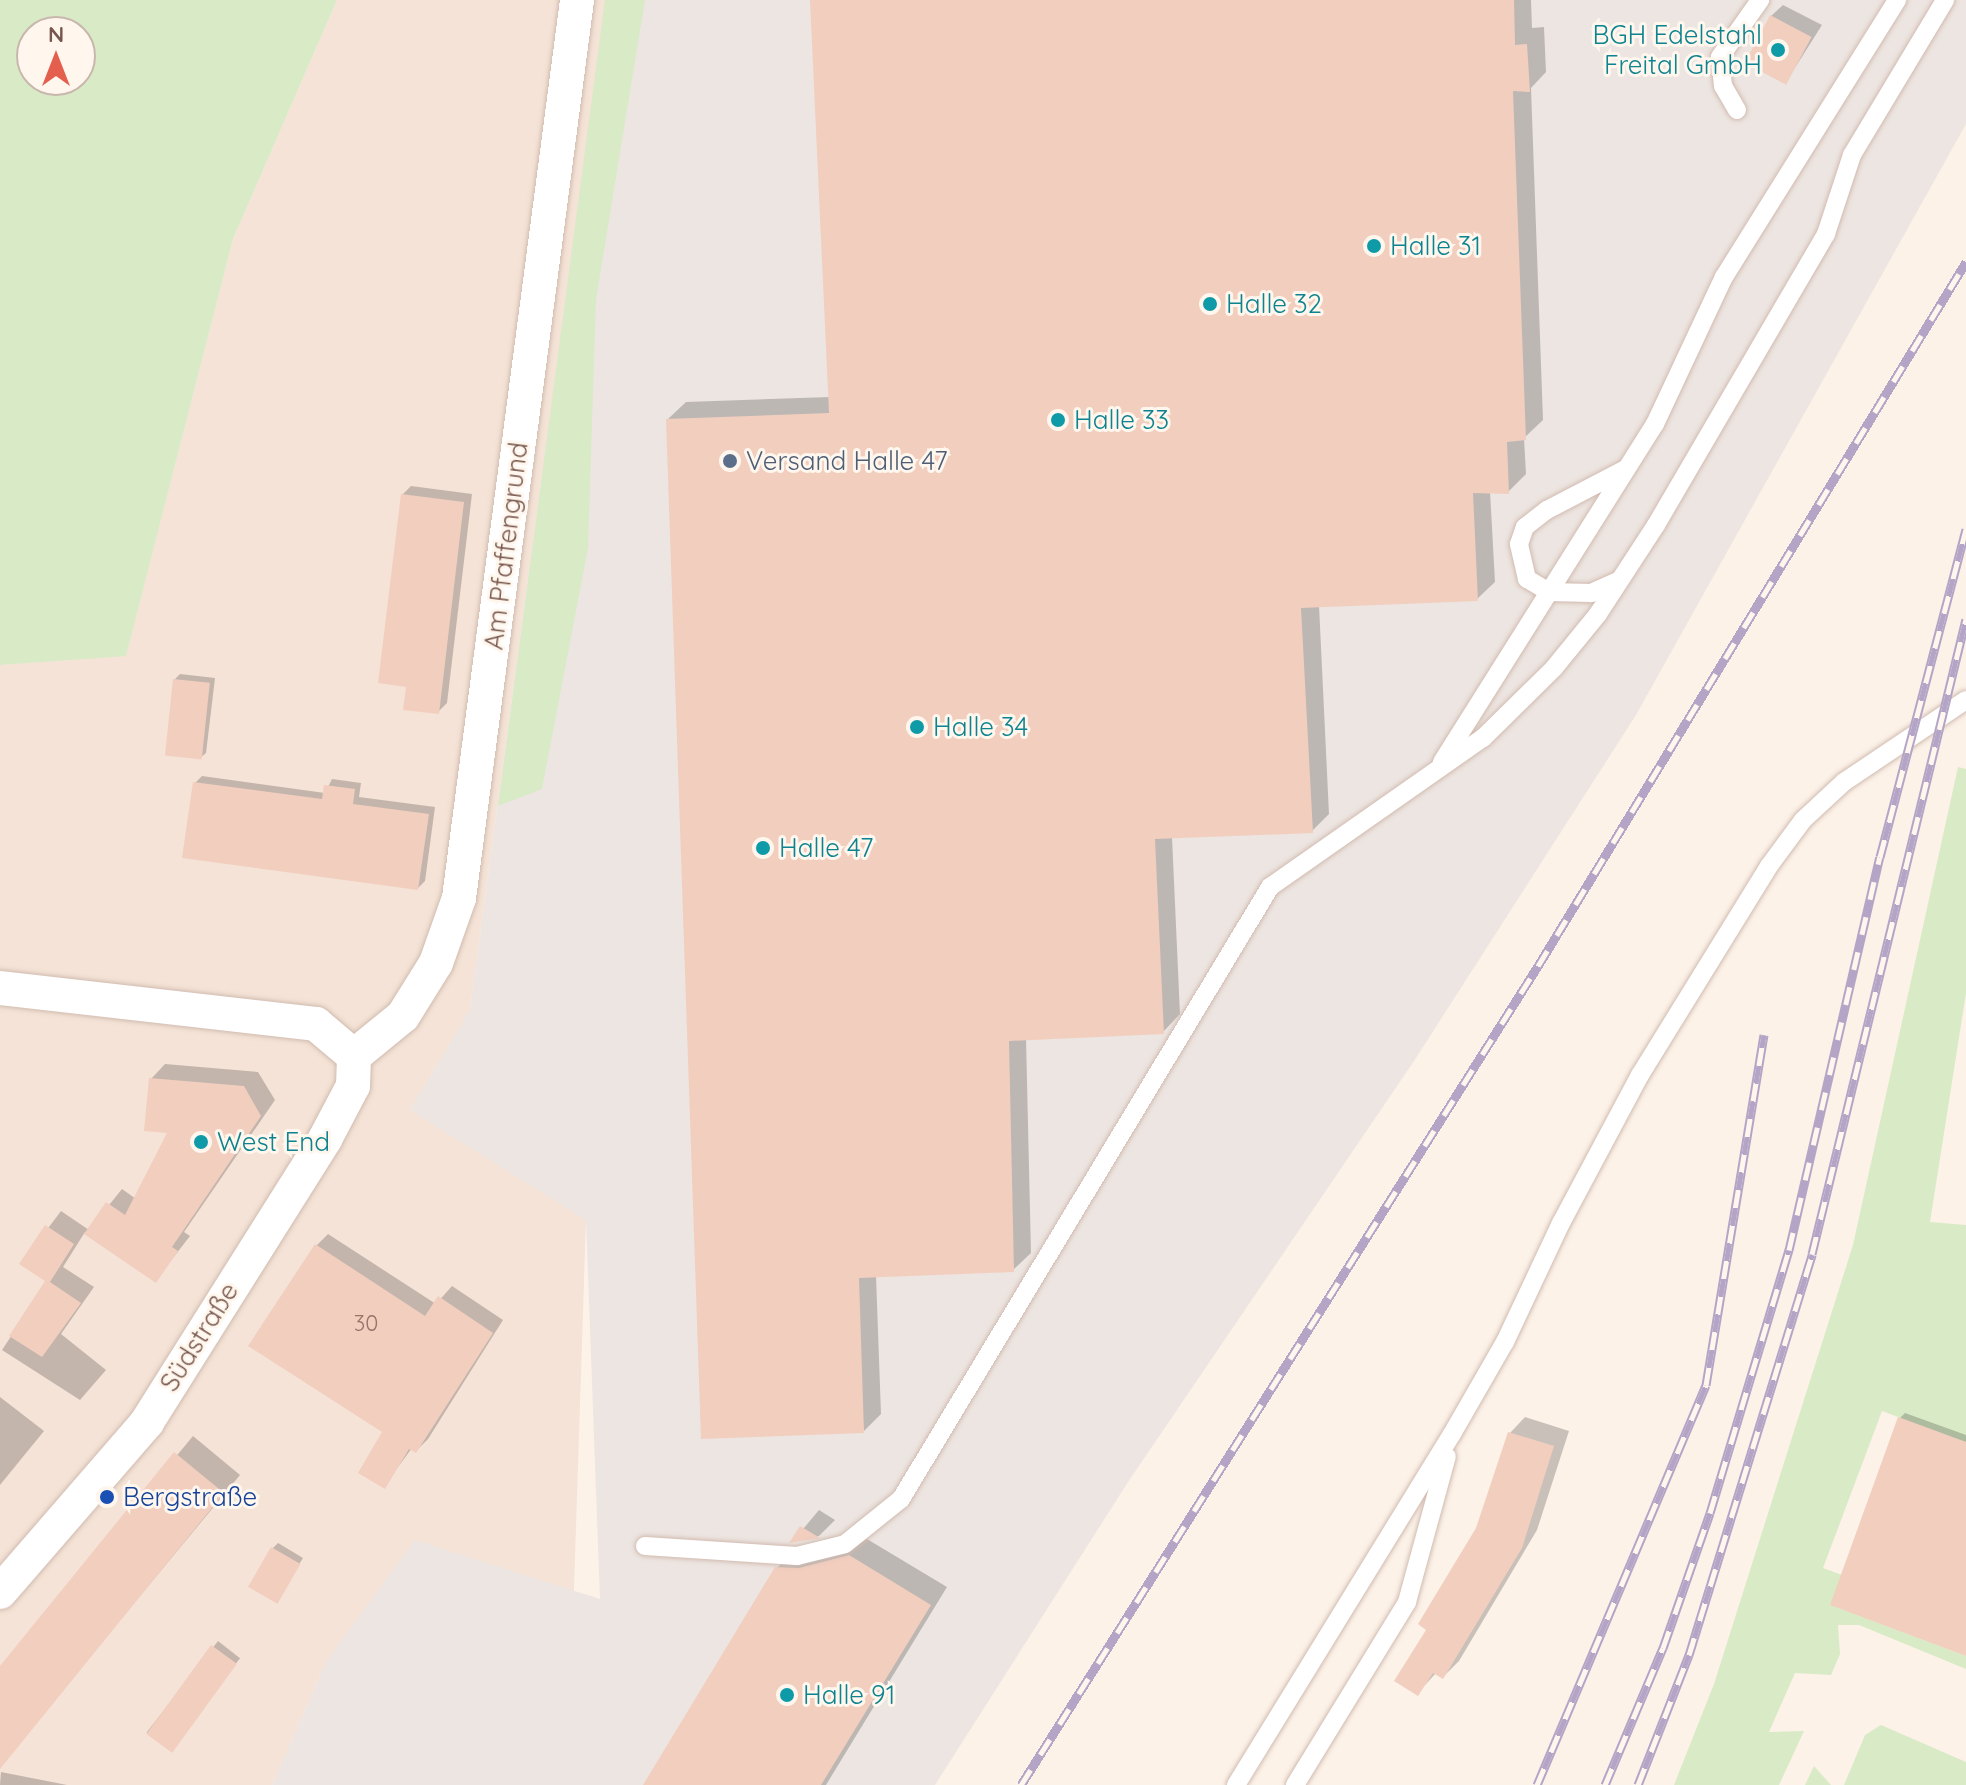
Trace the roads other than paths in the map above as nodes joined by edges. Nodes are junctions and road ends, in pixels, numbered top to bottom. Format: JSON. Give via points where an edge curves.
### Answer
{"nodes":[{"id":1,"x":577,"y":0,"type":"edge"},
{"id":2,"x":1760,"y":0,"type":"edge"},
{"id":3,"x":1897,"y":0,"type":"edge"},
{"id":4,"x":1945,"y":0,"type":"edge"},
{"id":5,"x":1737,"y":110,"type":"dead end"},
{"id":6,"x":1626,"y":469,"type":"junction"},
{"id":7,"x":1623,"y":576,"type":"junction"},
{"id":8,"x":1549,"y":592,"type":"junction"},
{"id":9,"x":1966,"y":700,"type":"edge"},
{"id":10,"x":1435,"y":774,"type":"junction"},
{"id":11,"x":0,"y":988,"type":"edge"},
{"id":12,"x":354,"y":1056,"type":"junction"},
{"id":13,"x":1452,"y":1434,"type":"junction"},
{"id":14,"x":645,"y":1546,"type":"dead end"},
{"id":15,"x":0,"y":1592,"type":"edge"},
{"id":16,"x":1236,"y":1785,"type":"edge"},
{"id":17,"x":1295,"y":1785,"type":"edge"}],
"edges":[{"from":1,"to":12,"type":"street","name":"Am Pfaffengrund","via":[[459,898],[436,963],[403,1016]]},
{"from":2,"to":5,"type":"lane","via":[[1720,57],[1723,86]]},
{"from":3,"to":6,"type":"lane","via":[[1724,277],[1676,384]]},
{"from":4,"to":7,"type":"lane","via":[[1852,155],[1826,234]]},
{"from":6,"to":8,"type":"lane"},
{"from":6,"to":8,"type":"lane","via":[[1525,527],[1519,544],[1527,579]]},
{"from":7,"to":8,"type":"lane","via":[[1591,593]]},
{"from":7,"to":10,"type":"lane","via":[[1590,625],[1520,703]]},
{"from":8,"to":10,"type":"lane"},
{"from":9,"to":13,"type":"lane","via":[[1844,782],[1803,820],[1769,866],[1640,1075],[1505,1342]]},
{"from":10,"to":14,"type":"lane","via":[[1270,887],[901,1499],[845,1544],[797,1556]]},
{"from":11,"to":12,"type":"street","via":[[316,1024]]},
{"from":12,"to":15,"type":"street","name":"Südstraße","via":[[353,1086],[325,1139],[147,1422]]},
{"from":13,"to":16,"type":"lane"},
{"from":13,"to":17,"type":"lane","via":[[1407,1602]]}]}
